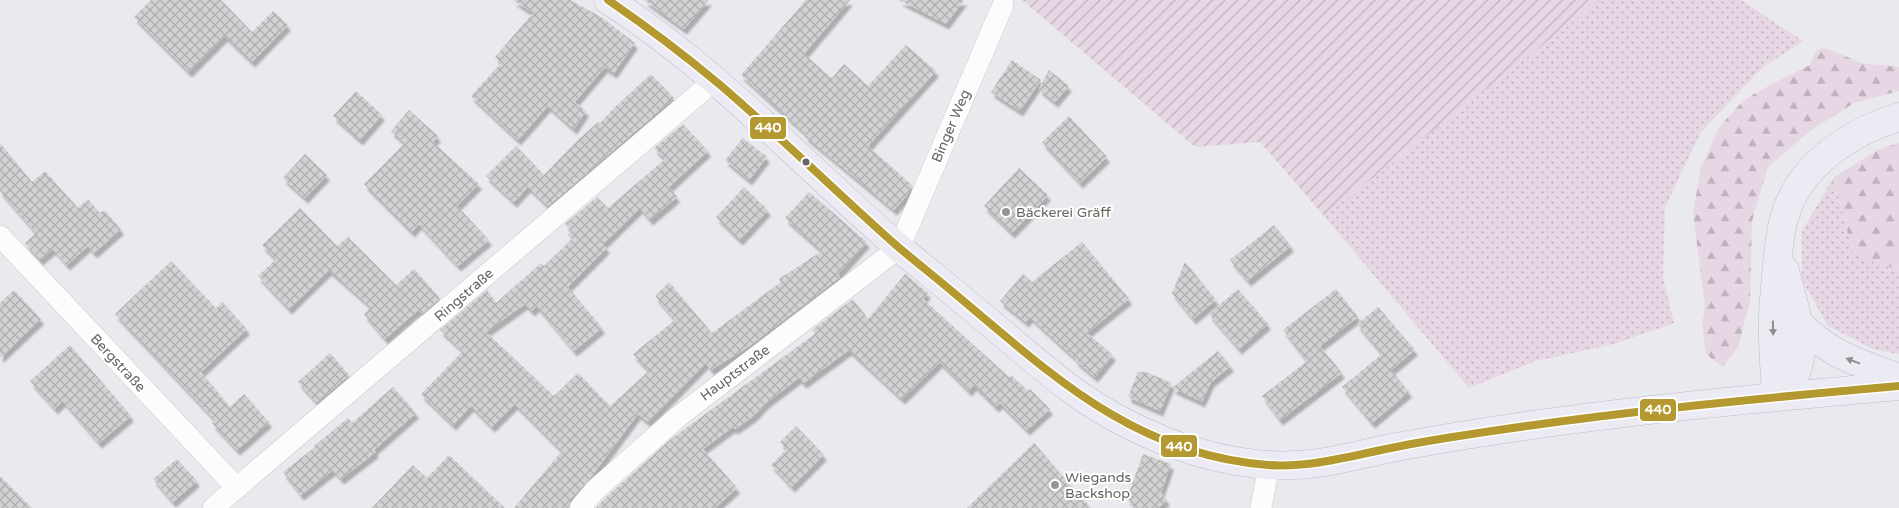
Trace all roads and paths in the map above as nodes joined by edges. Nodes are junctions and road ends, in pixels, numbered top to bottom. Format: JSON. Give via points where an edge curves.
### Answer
{"nodes":[{"id":1,"x":608,"y":0,"type":"edge"},
{"id":2,"x":1002,"y":5,"type":"dead end"},
{"id":3,"x":715,"y":80,"type":"junction"},
{"id":4,"x":1899,"y":117,"type":"edge"},
{"id":5,"x":1779,"y":244,"type":"junction"},
{"id":6,"x":899,"y":248,"type":"junction"},
{"id":7,"x":4,"y":251,"type":"edge"},
{"id":8,"x":1797,"y":321,"type":"junction"},
{"id":9,"x":1899,"y":378,"type":"edge"},
{"id":10,"x":1899,"y":386,"type":"edge"},
{"id":11,"x":1776,"y":396,"type":"junction"},
{"id":12,"x":1269,"y":465,"type":"junction"},
{"id":13,"x":237,"y":488,"type":"junction"},
{"id":14,"x":213,"y":508,"type":"edge"},
{"id":15,"x":580,"y":508,"type":"edge"},
{"id":16,"x":1261,"y":508,"type":"edge"}],
"edges":[{"from":1,"to":3,"type":"main road"},
{"from":2,"to":6,"type":"street","name":"Binger Weg"},
{"from":3,"to":6,"type":"main road"},
{"from":3,"to":13,"type":"street","name":"Ringstraße"},
{"from":4,"to":5,"type":"main road","via":[[1855,135],[1811,171],[1791,199]]},
{"from":5,"to":8,"type":"main road"},
{"from":5,"to":11,"type":"main road","one_way":true,"via":[[1773,322]]},
{"from":6,"to":12,"type":"main road","via":[[1048,371],[1099,408],[1181,446],[1233,460]]},
{"from":6,"to":15,"type":"street","name":"Hauptstraße","via":[[679,416],[595,490]]},
{"from":7,"to":13,"type":"street","name":"Bergstraße"},
{"from":9,"to":8,"type":"main road","one_way":true,"via":[[1838,355],[1811,336]]},
{"from":8,"to":11,"type":"main road","via":[[1798,366],[1791,381]]},
{"from":10,"to":11,"type":"main road"},
{"from":11,"to":12,"type":"main road","via":[[1536,424],[1387,449],[1336,461]]},
{"from":12,"to":16,"type":"street"},
{"from":13,"to":14,"type":"street","name":"Ringstraße"}]}
